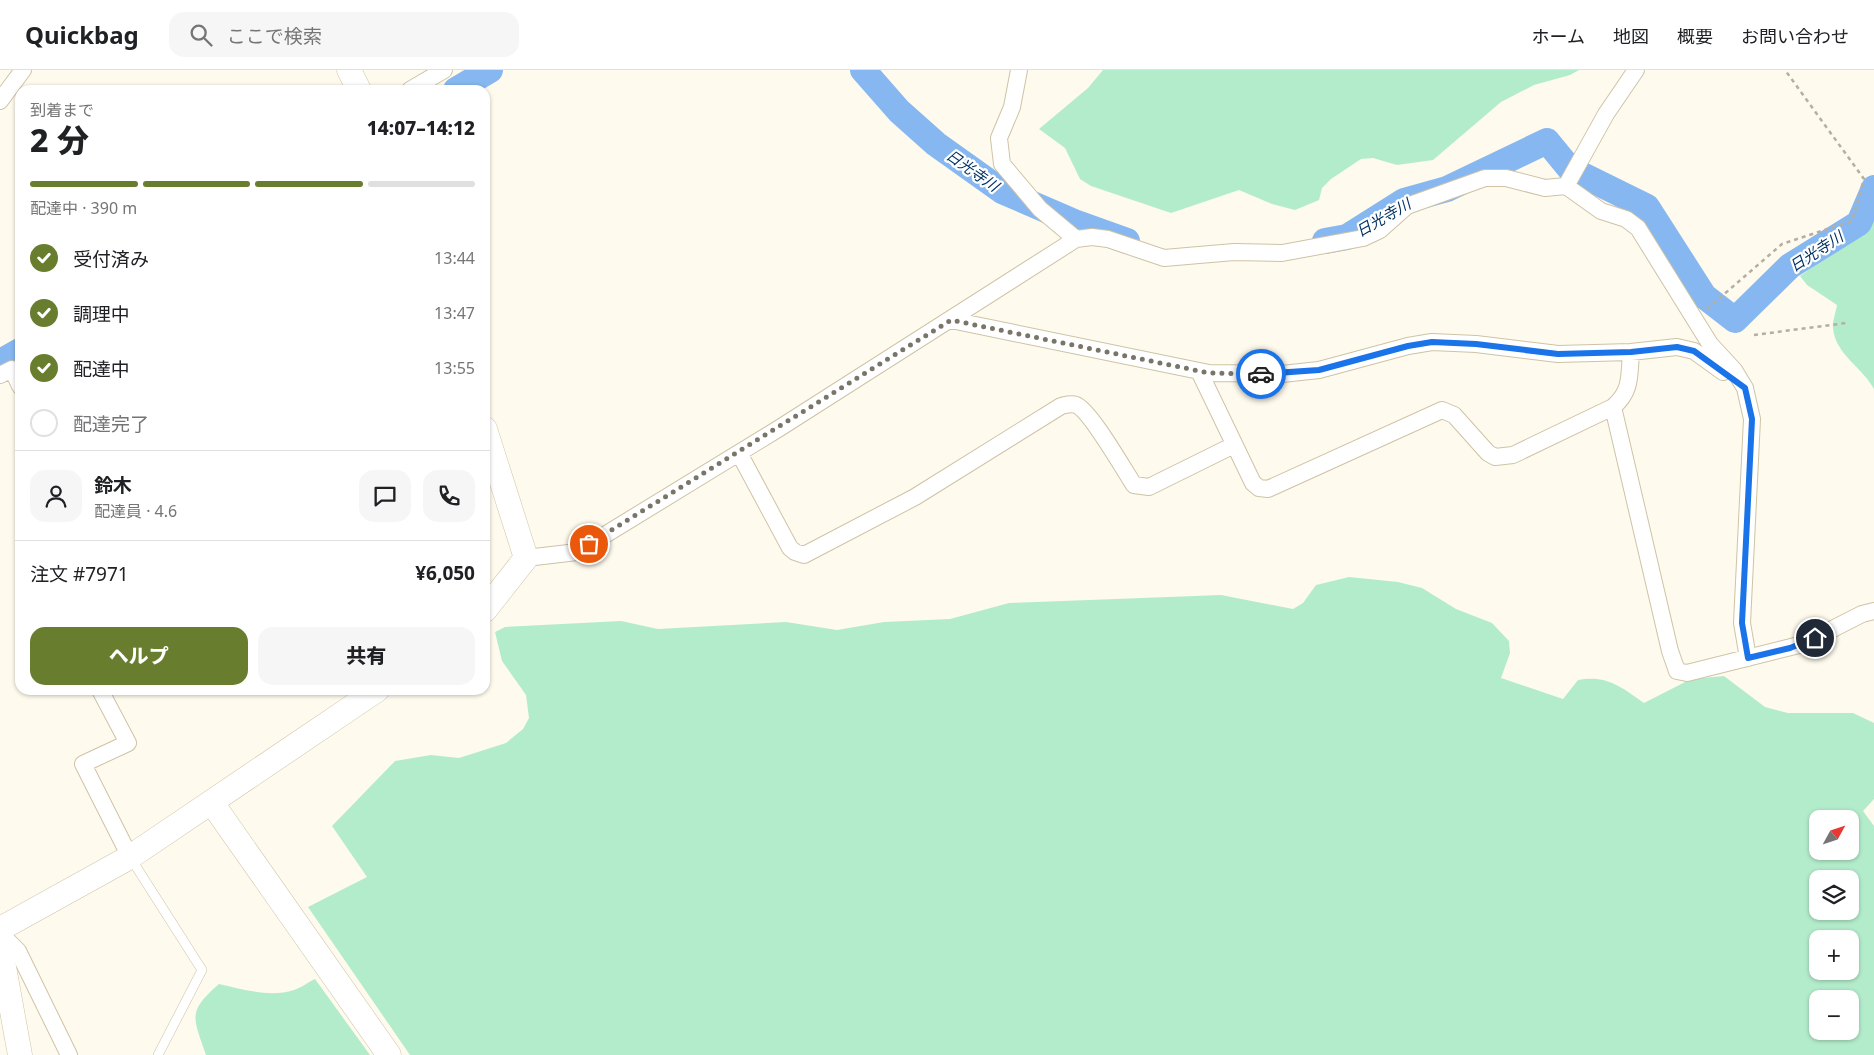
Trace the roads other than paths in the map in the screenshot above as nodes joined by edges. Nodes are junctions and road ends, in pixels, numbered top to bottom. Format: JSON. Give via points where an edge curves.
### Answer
{"nodes":[{"id":1,"x":24,"y":70,"type":"edge"},
{"id":2,"x":349,"y":70,"type":"edge"},
{"id":3,"x":444,"y":70,"type":"edge"},
{"id":4,"x":1019,"y":70,"type":"edge"},
{"id":5,"x":1636,"y":70,"type":"edge"},
{"id":6,"x":356,"y":85,"type":"edge"},
{"id":7,"x":418,"y":85,"type":"edge"},
{"id":8,"x":0,"y":101,"type":"edge"},
{"id":9,"x":1566,"y":186,"type":"junction"},
{"id":10,"x":1076,"y":239,"type":"junction"},
{"id":11,"x":951,"y":320,"type":"junction"},
{"id":12,"x":1631,"y":352,"type":"junction"},
{"id":13,"x":1199,"y":371,"type":"junction"},
{"id":14,"x":0,"y":375,"type":"edge"},
{"id":15,"x":15,"y":375,"type":"edge"},
{"id":16,"x":1745,"y":388,"type":"junction"},
{"id":17,"x":1613,"y":406,"type":"junction"},
{"id":18,"x":490,"y":445,"type":"edge"},
{"id":19,"x":1234,"y":445,"type":"junction"},
{"id":20,"x":739,"y":453,"type":"junction"},
{"id":21,"x":526,"y":558,"type":"junction"},
{"id":22,"x":490,"y":604,"type":"edge"},
{"id":23,"x":1874,"y":611,"type":"edge"},
{"id":24,"x":1748,"y":658,"type":"junction"},
{"id":25,"x":103,"y":695,"type":"edge"},
{"id":26,"x":370,"y":695,"type":"edge"},
{"id":27,"x":212,"y":802,"type":"junction"},
{"id":28,"x":130,"y":857,"type":"junction"},
{"id":29,"x":0,"y":929,"type":"edge"},
{"id":30,"x":0,"y":933,"type":"edge"},
{"id":31,"x":0,"y":945,"type":"edge"},
{"id":32,"x":20,"y":1055,"type":"edge"},
{"id":33,"x":69,"y":1055,"type":"edge"},
{"id":34,"x":158,"y":1055,"type":"edge"},
{"id":35,"x":389,"y":1055,"type":"edge"}],
"edges":[{"from":1,"to":8,"type":"street"},
{"from":2,"to":6,"type":"street"},
{"from":3,"to":7,"type":"street"},
{"from":4,"to":10,"type":"street","via":[[1012,107],[999,138],[1002,164],[1040,209]]},
{"from":5,"to":9,"type":"street","via":[[1606,114]]},
{"from":9,"to":10,"type":"street","via":[[1545,188],[1506,178],[1485,178],[1407,206],[1380,230],[1363,238],[1282,253],[1234,252],[1164,258],[1108,239]]},
{"from":9,"to":16,"type":"street","via":[[1601,212],[1626,219],[1638,228],[1694,320]]},
{"from":10,"to":11,"type":"street"},
{"from":11,"to":13,"type":"street"},
{"from":11,"to":20,"type":"street"},
{"from":12,"to":13,"type":"street","via":[[1558,354],[1432,342],[1319,370],[1282,374]]},
{"from":12,"to":16,"type":"street","via":[[1677,347],[1694,351]]},
{"from":12,"to":17,"type":"street","via":[[1626,393]]},
{"from":13,"to":19,"type":"street"},
{"from":14,"to":15,"type":"street","via":[[12,369]]},
{"from":16,"to":24,"type":"street","via":[[1752,419],[1742,623]]},
{"from":17,"to":19,"type":"street","via":[[1502,458],[1488,453],[1448,411],[1436,411],[1268,489],[1253,483]]},
{"from":17,"to":24,"type":"street","via":[[1674,667],[1687,673]]},
{"from":18,"to":21,"type":"street"},
{"from":19,"to":20,"type":"street","via":[[1149,487],[1140,487],[1134,485],[1090,418],[1078,406],[1061,406],[915,497],[804,555],[790,548]]},
{"from":20,"to":21,"type":"street","via":[[576,552]]},
{"from":21,"to":22,"type":"street"},
{"from":23,"to":24,"type":"street","via":[[1803,644]]},
{"from":25,"to":28,"type":"street","via":[[128,743],[83,764]]},
{"from":26,"to":27,"type":"street"},
{"from":27,"to":28,"type":"street"},
{"from":27,"to":35,"type":"street"},
{"from":28,"to":29,"type":"street"},
{"from":28,"to":34,"type":"lane","via":[[202,970]]},
{"from":30,"to":33,"type":"street","via":[[18,951]]},
{"from":31,"to":32,"type":"street"}]}
